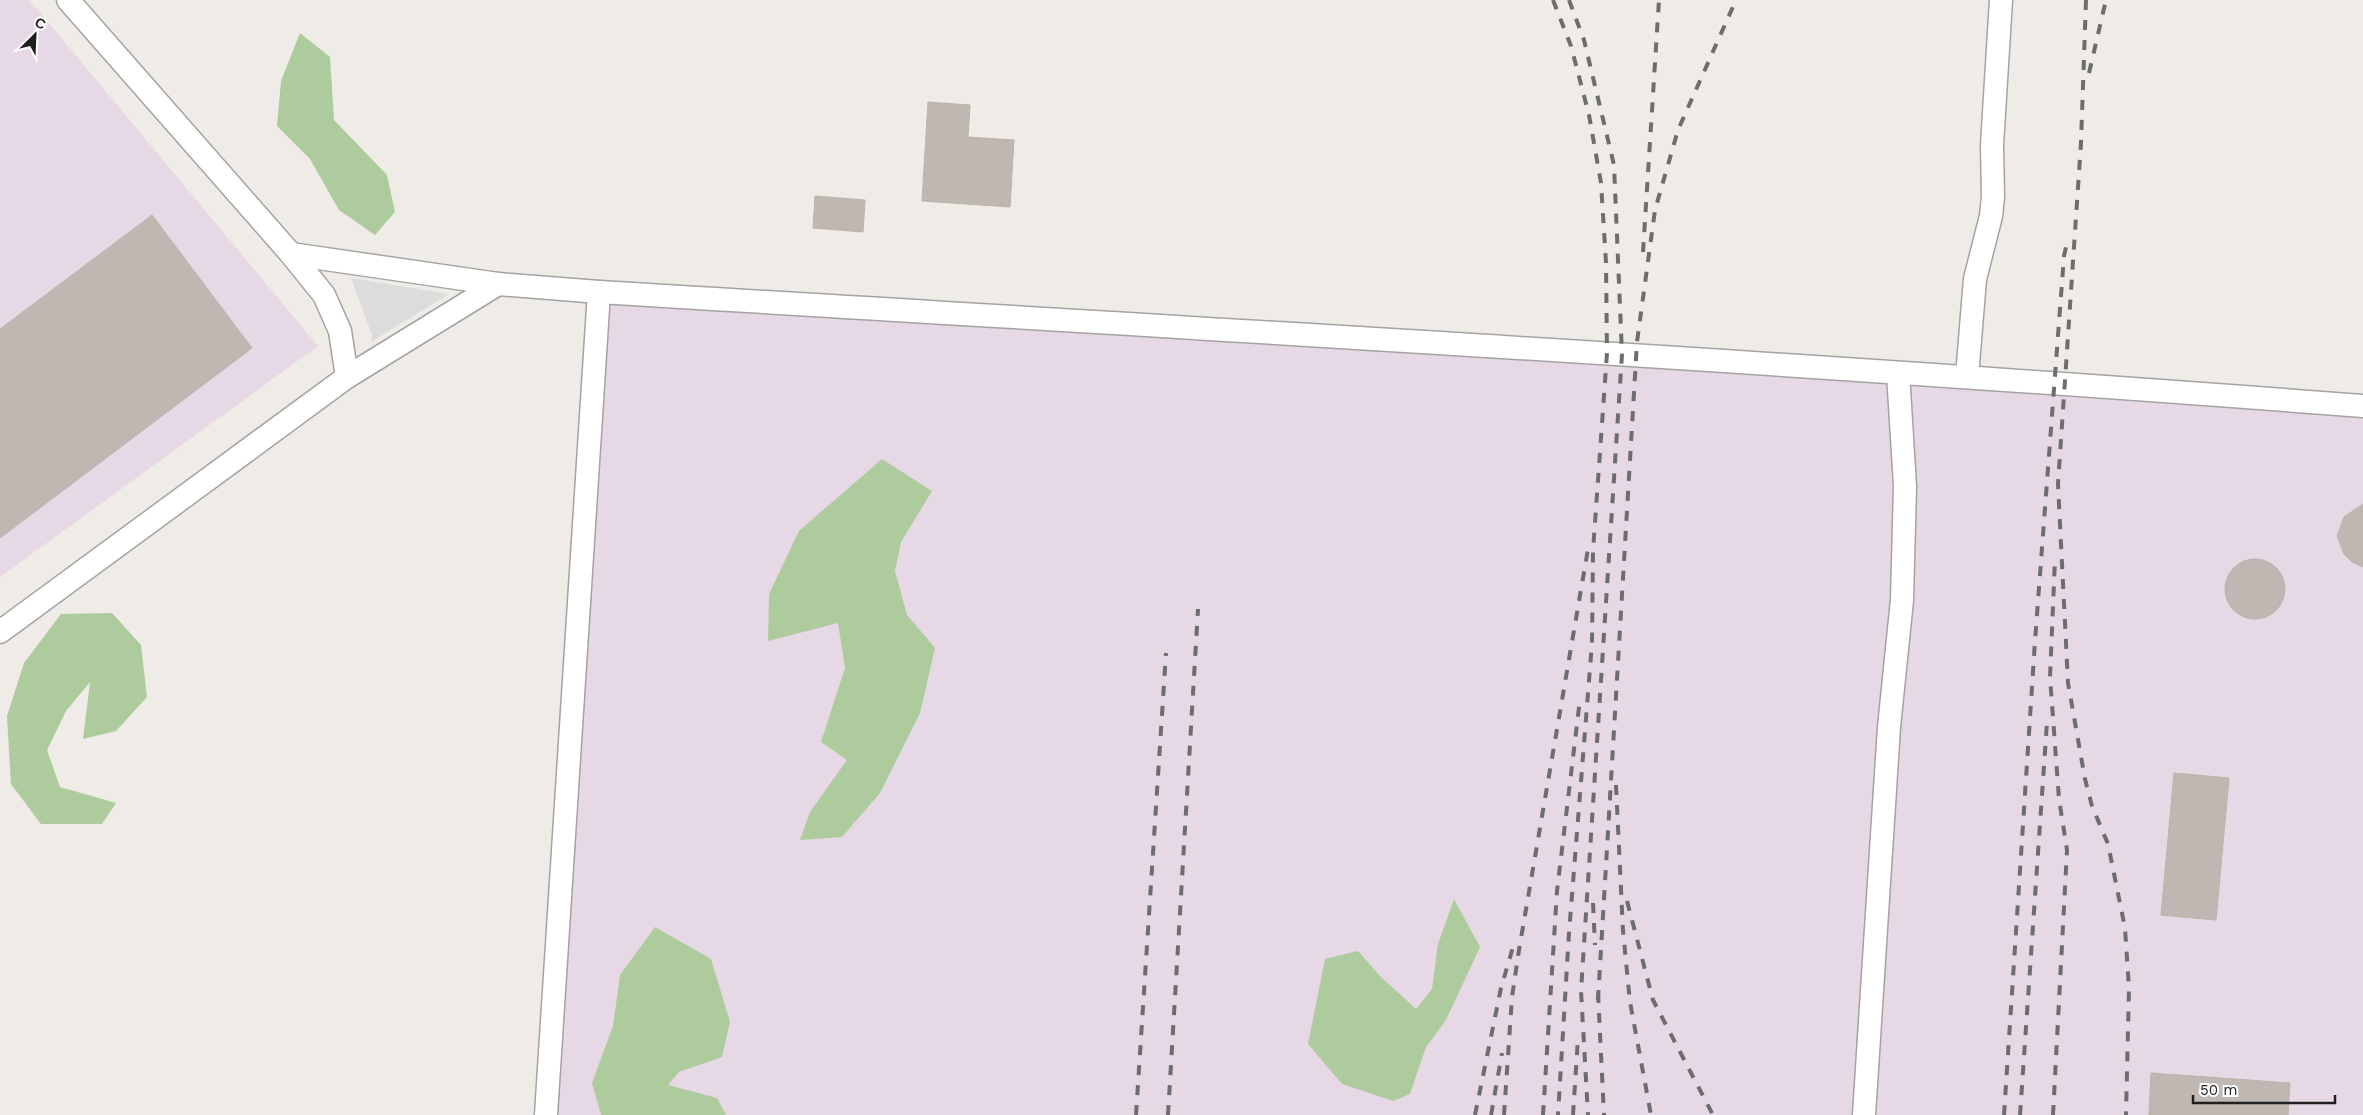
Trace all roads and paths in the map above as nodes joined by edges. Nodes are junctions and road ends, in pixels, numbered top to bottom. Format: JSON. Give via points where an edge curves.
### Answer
{"nodes":[{"id":1,"x":68,"y":0,"type":"edge"},
{"id":2,"x":2001,"y":0,"type":"edge"},
{"id":3,"x":291,"y":254,"type":"junction"},
{"id":4,"x":498,"y":284,"type":"junction"},
{"id":5,"x":600,"y":292,"type":"junction"},
{"id":6,"x":1898,"y":373,"type":"junction"},
{"id":7,"x":1967,"y":376,"type":"junction"},
{"id":8,"x":347,"y":377,"type":"junction"},
{"id":9,"x":2363,"y":406,"type":"edge"},
{"id":10,"x":0,"y":632,"type":"edge"},
{"id":11,"x":546,"y":1115,"type":"edge"},
{"id":12,"x":1864,"y":1115,"type":"edge"}],
"edges":[{"from":1,"to":3,"type":"street"},
{"from":2,"to":7,"type":"street","via":[[1992,144],[1993,197],[1975,279]]},
{"from":3,"to":4,"type":"street"},
{"from":3,"to":8,"type":"street","via":[[324,294],[340,331]]},
{"from":4,"to":5,"type":"street"},
{"from":4,"to":8,"type":"street"},
{"from":5,"to":6,"type":"street"},
{"from":5,"to":11,"type":"street"},
{"from":6,"to":7,"type":"street"},
{"from":6,"to":12,"type":"street","via":[[1904,448],[1902,600],[1889,727]]},
{"from":7,"to":9,"type":"street"},
{"from":8,"to":10,"type":"street"}]}
